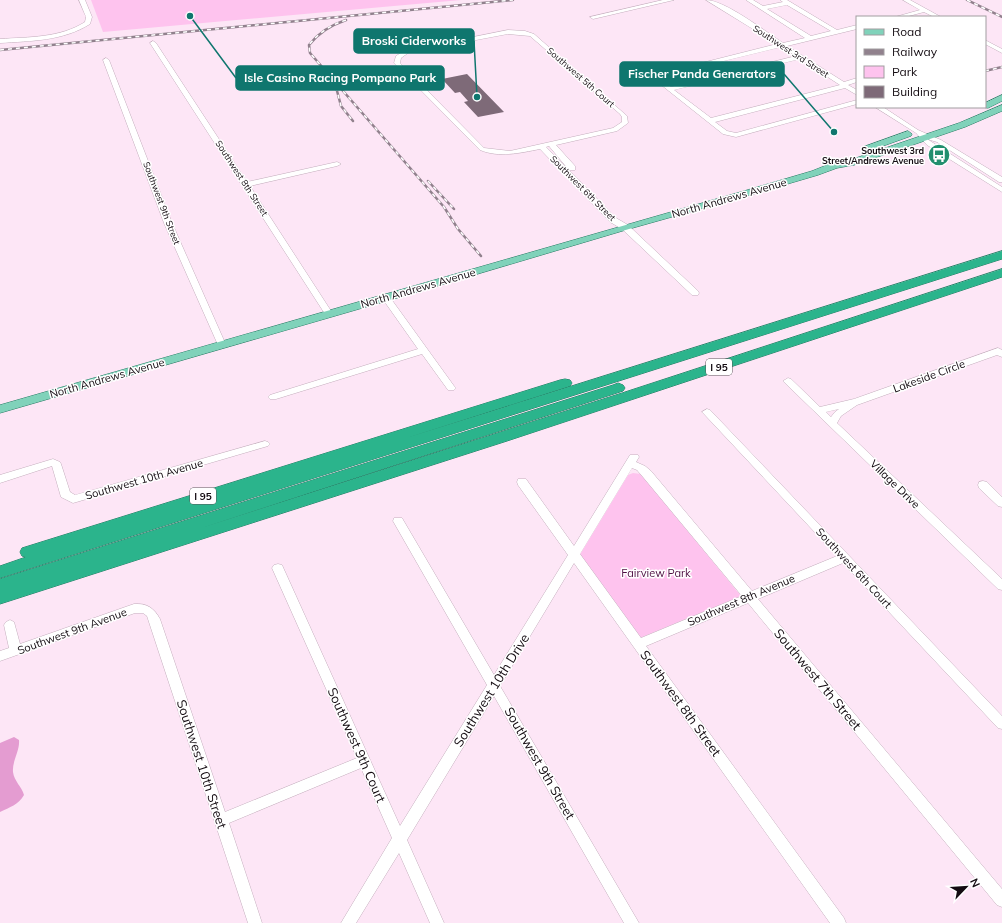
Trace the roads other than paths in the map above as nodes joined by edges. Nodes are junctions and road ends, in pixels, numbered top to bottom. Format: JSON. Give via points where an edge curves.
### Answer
{"nodes":[{"id":1,"x":82,"y":0,"type":"edge"},
{"id":2,"x":671,"y":0,"type":"edge"},
{"id":3,"x":709,"y":0,"type":"edge"},
{"id":4,"x":716,"y":0,"type":"edge"},
{"id":5,"x":749,"y":0,"type":"edge"},
{"id":6,"x":906,"y":0,"type":"edge"},
{"id":7,"x":786,"y":2,"type":"edge"},
{"id":8,"x":725,"y":8,"type":"junction"},
{"id":9,"x":762,"y":8,"type":"junction"},
{"id":10,"x":926,"y":10,"type":"junction"},
{"id":11,"x":902,"y":16,"type":"edge"},
{"id":12,"x":936,"y":16,"type":"edge"},
{"id":13,"x":593,"y":17,"type":"dead end"},
{"id":14,"x":856,"y":27,"type":"edge"},
{"id":15,"x":836,"y":32,"type":"junction"},
{"id":16,"x":810,"y":38,"type":"junction"},
{"id":17,"x":0,"y":41,"type":"edge"},
{"id":18,"x":153,"y":43,"type":"dead end"},
{"id":19,"x":986,"y":43,"type":"edge"},
{"id":20,"x":782,"y":45,"type":"junction"},
{"id":21,"x":992,"y":46,"type":"junction"},
{"id":22,"x":986,"y":47,"type":"edge"},
{"id":23,"x":1002,"y":51,"type":"edge"},
{"id":24,"x":801,"y":57,"type":"junction"},
{"id":25,"x":106,"y":60,"type":"dead end"},
{"id":26,"x":856,"y":80,"type":"edge"},
{"id":27,"x":844,"y":85,"type":"junction"},
{"id":28,"x":669,"y":90,"type":"junction"},
{"id":29,"x":856,"y":92,"type":"edge"},
{"id":30,"x":1002,"y":98,"type":"edge"},
{"id":31,"x":856,"y":102,"type":"edge"},
{"id":32,"x":986,"y":106,"type":"edge"},
{"id":33,"x":880,"y":108,"type":"edge"},
{"id":34,"x":982,"y":108,"type":"edge"},
{"id":35,"x":1002,"y":108,"type":"edge"},
{"id":36,"x":709,"y":121,"type":"junction"},
{"id":37,"x":922,"y":135,"type":"junction"},
{"id":38,"x":551,"y":144,"type":"junction"},
{"id":39,"x":542,"y":147,"type":"junction"},
{"id":40,"x":337,"y":164,"type":"dead end"},
{"id":41,"x":1002,"y":180,"type":"edge"},
{"id":42,"x":246,"y":185,"type":"junction"},
{"id":43,"x":1002,"y":190,"type":"edge"},
{"id":44,"x":625,"y":227,"type":"junction"},
{"id":45,"x":1002,"y":248,"type":"edge"},
{"id":46,"x":1002,"y":255,"type":"edge"},
{"id":47,"x":1002,"y":265,"type":"edge"},
{"id":48,"x":1002,"y":273,"type":"edge"},
{"id":49,"x":695,"y":293,"type":"dead end"},
{"id":50,"x":386,"y":298,"type":"junction"},
{"id":51,"x":329,"y":314,"type":"junction"},
{"id":52,"x":733,"y":341,"type":"junction"},
{"id":53,"x":222,"y":345,"type":"junction"},
{"id":54,"x":424,"y":350,"type":"junction"},
{"id":55,"x":1002,"y":354,"type":"edge"},
{"id":56,"x":636,"y":361,"type":"junction"},
{"id":57,"x":788,"y":381,"type":"dead end"},
{"id":58,"x":452,"y":388,"type":"dead end"},
{"id":59,"x":273,"y":397,"type":"dead end"},
{"id":60,"x":856,"y":402,"type":"junction"},
{"id":61,"x":0,"y":409,"type":"edge"},
{"id":62,"x":819,"y":410,"type":"junction"},
{"id":63,"x":707,"y":412,"type":"dead end"},
{"id":64,"x":518,"y":420,"type":"junction"},
{"id":65,"x":832,"y":423,"type":"junction"},
{"id":66,"x":265,"y":444,"type":"dead end"},
{"id":67,"x":435,"y":458,"type":"junction"},
{"id":68,"x":632,"y":460,"type":"joint"},
{"id":69,"x":0,"y":479,"type":"edge"},
{"id":70,"x":522,"y":482,"type":"dead end"},
{"id":71,"x":983,"y":485,"type":"dead end"},
{"id":72,"x":1002,"y":503,"type":"edge"},
{"id":73,"x":398,"y":521,"type":"dead end"},
{"id":74,"x":574,"y":555,"type":"junction"},
{"id":75,"x":844,"y":557,"type":"junction"},
{"id":76,"x":0,"y":561,"type":"edge"},
{"id":77,"x":278,"y":568,"type":"dead end"},
{"id":78,"x":0,"y":572,"type":"edge"},
{"id":79,"x":0,"y":586,"type":"edge"},
{"id":80,"x":1002,"y":586,"type":"edge"},
{"id":81,"x":0,"y":597,"type":"edge"},
{"id":82,"x":749,"y":597,"type":"junction"},
{"id":83,"x":145,"y":608,"type":"joint"},
{"id":84,"x":10,"y":625,"type":"dead end"},
{"id":85,"x":638,"y":644,"type":"junction"},
{"id":86,"x":15,"y":651,"type":"junction"},
{"id":87,"x":0,"y":656,"type":"edge"},
{"id":88,"x":494,"y":685,"type":"junction"},
{"id":89,"x":1002,"y":724,"type":"edge"},
{"id":90,"x":364,"y":760,"type":"junction"},
{"id":91,"x":221,"y":820,"type":"junction"},
{"id":92,"x":400,"y":840,"type":"junction"},
{"id":93,"x":1002,"y":900,"type":"edge"},
{"id":94,"x":255,"y":923,"type":"edge"},
{"id":95,"x":348,"y":923,"type":"edge"},
{"id":96,"x":437,"y":923,"type":"edge"},
{"id":97,"x":632,"y":923,"type":"edge"},
{"id":98,"x":839,"y":923,"type":"edge"}],
"edges":[{"from":1,"to":17,"type":"street","via":[[88,17],[88,23],[82,28],[70,33]]},
{"from":2,"to":13,"type":"street"},
{"from":3,"to":8,"type":"street"},
{"from":4,"to":8,"type":"street"},
{"from":5,"to":9,"type":"street"},
{"from":6,"to":10,"type":"street"},
{"from":7,"to":9,"type":"street"},
{"from":7,"to":15,"type":"street"},
{"from":8,"to":20,"type":"street","name":"Southwest 3rd Street"},
{"from":9,"to":16,"type":"street"},
{"from":10,"to":11,"type":"street"},
{"from":10,"to":12,"type":"street"},
{"from":14,"to":15,"type":"street"},
{"from":15,"to":16,"type":"street"},
{"from":16,"to":20,"type":"street"},
{"from":18,"to":42,"type":"street","name":"Southwest 8th Street"},
{"from":19,"to":21,"type":"street"},
{"from":20,"to":24,"type":"street","name":"Southwest 3rd Street"},
{"from":20,"to":28,"type":"street","via":[[653,76]]},
{"from":21,"to":22,"type":"street"},
{"from":21,"to":23,"type":"street"},
{"from":24,"to":27,"type":"street","name":"Southwest 3rd Street"},
{"from":24,"to":28,"type":"street"},
{"from":25,"to":53,"type":"street","name":"Southwest 9th Street","via":[[168,223]]},
{"from":26,"to":27,"type":"street"},
{"from":27,"to":29,"type":"street","name":"Southwest 3rd Street"},
{"from":27,"to":36,"type":"street"},
{"from":28,"to":36,"type":"street"},
{"from":30,"to":32,"type":"main road","name":"North Andrews Avenue"},
{"from":31,"to":36,"type":"street","via":[[736,136],[725,133]]},
{"from":33,"to":37,"type":"street"},
{"from":34,"to":37,"type":"main road","name":"North Andrews Avenue"},
{"from":35,"to":37,"type":"main road","name":"North Andrews Avenue","via":[[967,123]]},
{"from":37,"to":41,"type":"street","via":[[939,141]]},
{"from":37,"to":43,"type":"street","via":[[929,144]]},
{"from":37,"to":44,"type":"main road","name":"North Andrews Avenue","via":[[851,163],[835,165],[779,184]]},
{"from":38,"to":39,"type":"street"},
{"from":38,"to":39,"type":"street","name":"Southwest 5th Court","via":[[615,130],[625,123],[625,117],[532,36],[508,32],[412,50],[396,59],[397,63],[482,148],[494,153],[510,153]]},
{"from":38,"to":44,"type":"street","name":"Southwest 6th Street","via":[[623,221]]},
{"from":39,"to":44,"type":"street","name":"Southwest 6th Street","via":[[613,220]]},
{"from":40,"to":42,"type":"street"},
{"from":42,"to":51,"type":"street","name":"Southwest 8th Street"},
{"from":44,"to":49,"type":"street","name":"Southwest 6th Street"},
{"from":44,"to":50,"type":"main road","name":"North Andrews Avenue"},
{"from":45,"to":56,"type":"highway","number":"I 95"},
{"from":46,"to":52,"type":"highway"},
{"from":47,"to":64,"type":"highway"},
{"from":48,"to":67,"type":"highway","number":"I 95"},
{"from":50,"to":51,"type":"main road","name":"North Andrews Avenue"},
{"from":50,"to":54,"type":"street"},
{"from":51,"to":53,"type":"main road","name":"North Andrews Avenue"},
{"from":52,"to":56,"type":"highway"},
{"from":52,"to":78,"type":"highway"},
{"from":53,"to":61,"type":"main road","name":"North Andrews Avenue"},
{"from":54,"to":58,"type":"street"},
{"from":54,"to":59,"type":"street"},
{"from":55,"to":60,"type":"street","name":"Lakeside Circle","via":[[998,351]]},
{"from":56,"to":76,"type":"highway","number":"I 95"},
{"from":57,"to":62,"type":"street","name":"Village Drive"},
{"from":60,"to":62,"type":"street","name":"Lakeside Circle"},
{"from":60,"to":65,"type":"street","name":"Lakeside Circle","via":[[838,414]]},
{"from":62,"to":65,"type":"street","name":"Village Drive"},
{"from":63,"to":75,"type":"street","name":"Southwest 6th Court"},
{"from":64,"to":67,"type":"highway"},
{"from":64,"to":79,"type":"highway"},
{"from":65,"to":80,"type":"street","name":"Village Drive"},
{"from":66,"to":69,"type":"street","name":"Southwest 10th Avenue","via":[[73,499],[65,494],[56,464],[53,462]]},
{"from":67,"to":81,"type":"highway","number":"I 95"},
{"from":68,"to":74,"type":"street","name":"Southwest 10th Drive"},
{"from":68,"to":82,"type":"street","name":"Southwest 7th Street","via":[[647,474]]},
{"from":70,"to":74,"type":"street","name":"Southwest 8th Street"},
{"from":71,"to":72,"type":"street"},
{"from":73,"to":88,"type":"street","name":"Southwest 9th Street"},
{"from":74,"to":85,"type":"street","name":"Southwest 8th Street"},
{"from":74,"to":88,"type":"street","name":"Southwest 10th Drive"},
{"from":75,"to":82,"type":"street","name":"Southwest 8th Avenue"},
{"from":75,"to":89,"type":"street","name":"Southwest 6th Court"},
{"from":77,"to":90,"type":"street","name":"Southwest 9th Court"},
{"from":82,"to":85,"type":"street","name":"Southwest 8th Avenue"},
{"from":82,"to":93,"type":"street","name":"Southwest 7th Street"},
{"from":83,"to":86,"type":"street","name":"Southwest 9th Avenue","via":[[130,610]]},
{"from":83,"to":91,"type":"street","name":"Southwest 10th Street","via":[[154,619]]},
{"from":84,"to":86,"type":"street"},
{"from":85,"to":98,"type":"street","name":"Southwest 8th Street"},
{"from":86,"to":87,"type":"street","name":"Southwest 9th Avenue"},
{"from":88,"to":92,"type":"street","name":"Southwest 10th Drive"},
{"from":88,"to":97,"type":"street","name":"Southwest 9th Street"},
{"from":90,"to":91,"type":"street"},
{"from":90,"to":92,"type":"street","name":"Southwest 9th Court"},
{"from":91,"to":94,"type":"street","name":"Southwest 10th Street"},
{"from":92,"to":95,"type":"street","name":"Southwest 10th Drive"},
{"from":92,"to":96,"type":"street","name":"Southwest 9th Court"}]}
